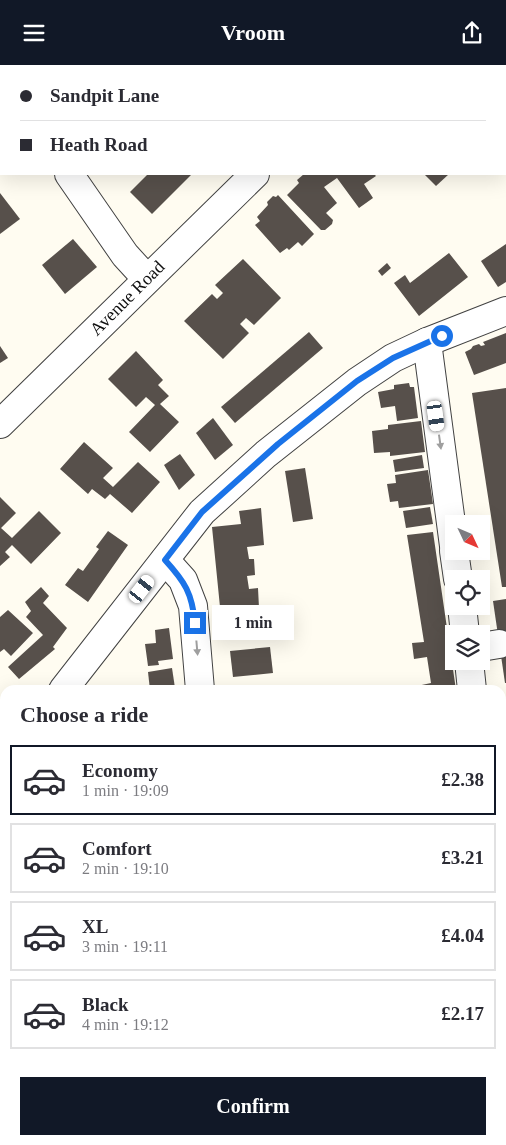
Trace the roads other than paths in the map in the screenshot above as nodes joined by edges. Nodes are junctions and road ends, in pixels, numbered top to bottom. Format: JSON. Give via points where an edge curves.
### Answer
{"nodes":[{"id":1,"x":70,"y":175,"type":"edge"},
{"id":2,"x":253,"y":175,"type":"edge"},
{"id":3,"x":147,"y":279,"type":"junction"},
{"id":4,"x":506,"y":311,"type":"edge"},
{"id":5,"x":427,"y":341,"type":"junction"},
{"id":6,"x":0,"y":423,"type":"edge"},
{"id":7,"x":450,"y":515,"type":"edge"},
{"id":8,"x":165,"y":560,"type":"junction"},
{"id":9,"x":470,"y":670,"type":"edge"},
{"id":10,"x":67,"y":685,"type":"edge"},
{"id":11,"x":200,"y":685,"type":"edge"},
{"id":12,"x":471,"y":685,"type":"edge"}],
"edges":[{"from":1,"to":3,"type":"street","via":[[125,255]]},
{"from":2,"to":3,"type":"street","name":"Avenue Road"},
{"from":3,"to":6,"type":"street","name":"Avenue Road"},
{"from":4,"to":5,"type":"street"},
{"from":5,"to":7,"type":"street","one_way":true},
{"from":5,"to":8,"type":"street","via":[[357,381],[272,449],[202,512]]},
{"from":8,"to":10,"type":"street"},
{"from":8,"to":11,"type":"street","one_way":true,"via":[[183,580],[193,606]]},
{"from":9,"to":12,"type":"street"}]}
